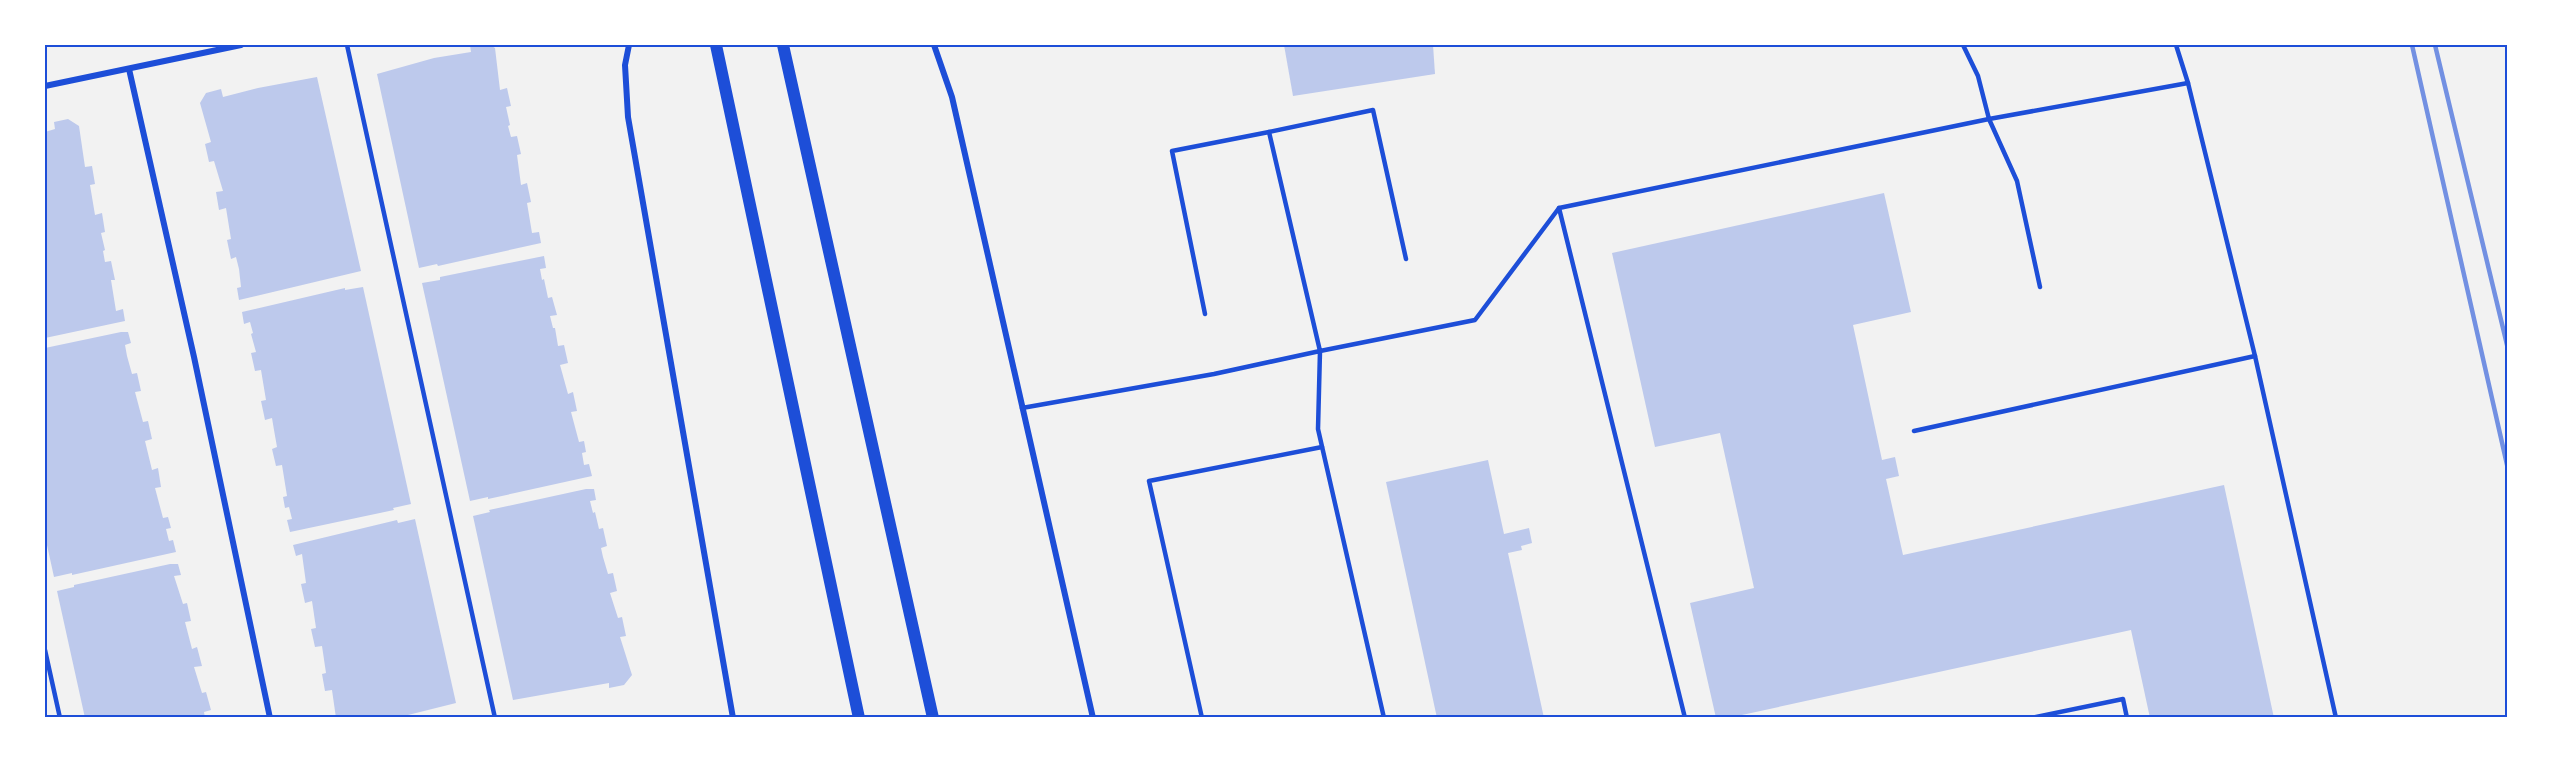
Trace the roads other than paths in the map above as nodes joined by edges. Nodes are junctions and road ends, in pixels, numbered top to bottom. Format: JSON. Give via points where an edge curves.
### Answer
{"nodes":[{"id":1,"x":241,"y":45,"type":"edge"},
{"id":2,"x":347,"y":45,"type":"edge"},
{"id":3,"x":629,"y":45,"type":"edge"},
{"id":4,"x":716,"y":45,"type":"edge"},
{"id":5,"x":934,"y":45,"type":"edge"},
{"id":6,"x":1963,"y":45,"type":"edge"},
{"id":7,"x":2176,"y":45,"type":"edge"},
{"id":8,"x":783,"y":47,"type":"edge"},
{"id":9,"x":129,"y":69,"type":"junction"},
{"id":10,"x":2188,"y":83,"type":"junction"},
{"id":11,"x":45,"y":86,"type":"edge"},
{"id":12,"x":1989,"y":119,"type":"junction"},
{"id":13,"x":1269,"y":132,"type":"junction"},
{"id":14,"x":1560,"y":208,"type":"junction"},
{"id":15,"x":1406,"y":259,"type":"dead end"},
{"id":16,"x":2040,"y":287,"type":"dead end"},
{"id":17,"x":1205,"y":314,"type":"dead end"},
{"id":18,"x":1320,"y":351,"type":"junction"},
{"id":19,"x":2255,"y":356,"type":"junction"},
{"id":20,"x":1022,"y":408,"type":"junction"},
{"id":21,"x":1914,"y":431,"type":"dead end"},
{"id":22,"x":1322,"y":447,"type":"junction"},
{"id":23,"x":45,"y":650,"type":"edge"},
{"id":24,"x":60,"y":718,"type":"edge"},
{"id":25,"x":270,"y":718,"type":"edge"},
{"id":26,"x":495,"y":718,"type":"edge"},
{"id":27,"x":733,"y":718,"type":"edge"},
{"id":28,"x":859,"y":718,"type":"edge"},
{"id":29,"x":933,"y":718,"type":"edge"},
{"id":30,"x":1093,"y":718,"type":"edge"},
{"id":31,"x":1202,"y":718,"type":"edge"},
{"id":32,"x":1384,"y":718,"type":"edge"},
{"id":33,"x":1685,"y":718,"type":"edge"},
{"id":34,"x":2031,"y":718,"type":"edge"},
{"id":35,"x":2127,"y":718,"type":"edge"},
{"id":36,"x":2336,"y":718,"type":"edge"}],
"edges":[{"from":1,"to":9,"type":"street"},
{"from":2,"to":26,"type":"lane"},
{"from":3,"to":27,"type":"street","via":[[625,64],[628,117]]},
{"from":4,"to":28,"type":"main road"},
{"from":5,"to":20,"type":"street","via":[[952,98]]},
{"from":6,"to":12,"type":"lane","via":[[1978,76]]},
{"from":7,"to":10,"type":"lane"},
{"from":8,"to":29,"type":"main road"},
{"from":9,"to":11,"type":"street"},
{"from":9,"to":25,"type":"street"},
{"from":10,"to":12,"type":"lane"},
{"from":10,"to":19,"type":"lane"},
{"from":12,"to":14,"type":"lane"},
{"from":12,"to":16,"type":"lane","via":[[2017,181]]},
{"from":13,"to":15,"type":"lane","via":[[1373,110]]},
{"from":13,"to":17,"type":"lane","via":[[1172,151]]},
{"from":13,"to":18,"type":"lane"},
{"from":14,"to":18,"type":"lane","via":[[1475,320]]},
{"from":14,"to":33,"type":"lane"},
{"from":18,"to":20,"type":"lane"},
{"from":18,"to":22,"type":"lane","via":[[1318,429]]},
{"from":19,"to":21,"type":"lane"},
{"from":19,"to":36,"type":"lane"},
{"from":20,"to":30,"type":"street"},
{"from":22,"to":31,"type":"lane","via":[[1149,480]]},
{"from":22,"to":32,"type":"lane"},
{"from":23,"to":24,"type":"lane"},
{"from":34,"to":35,"type":"lane","via":[[2123,699]]}]}
